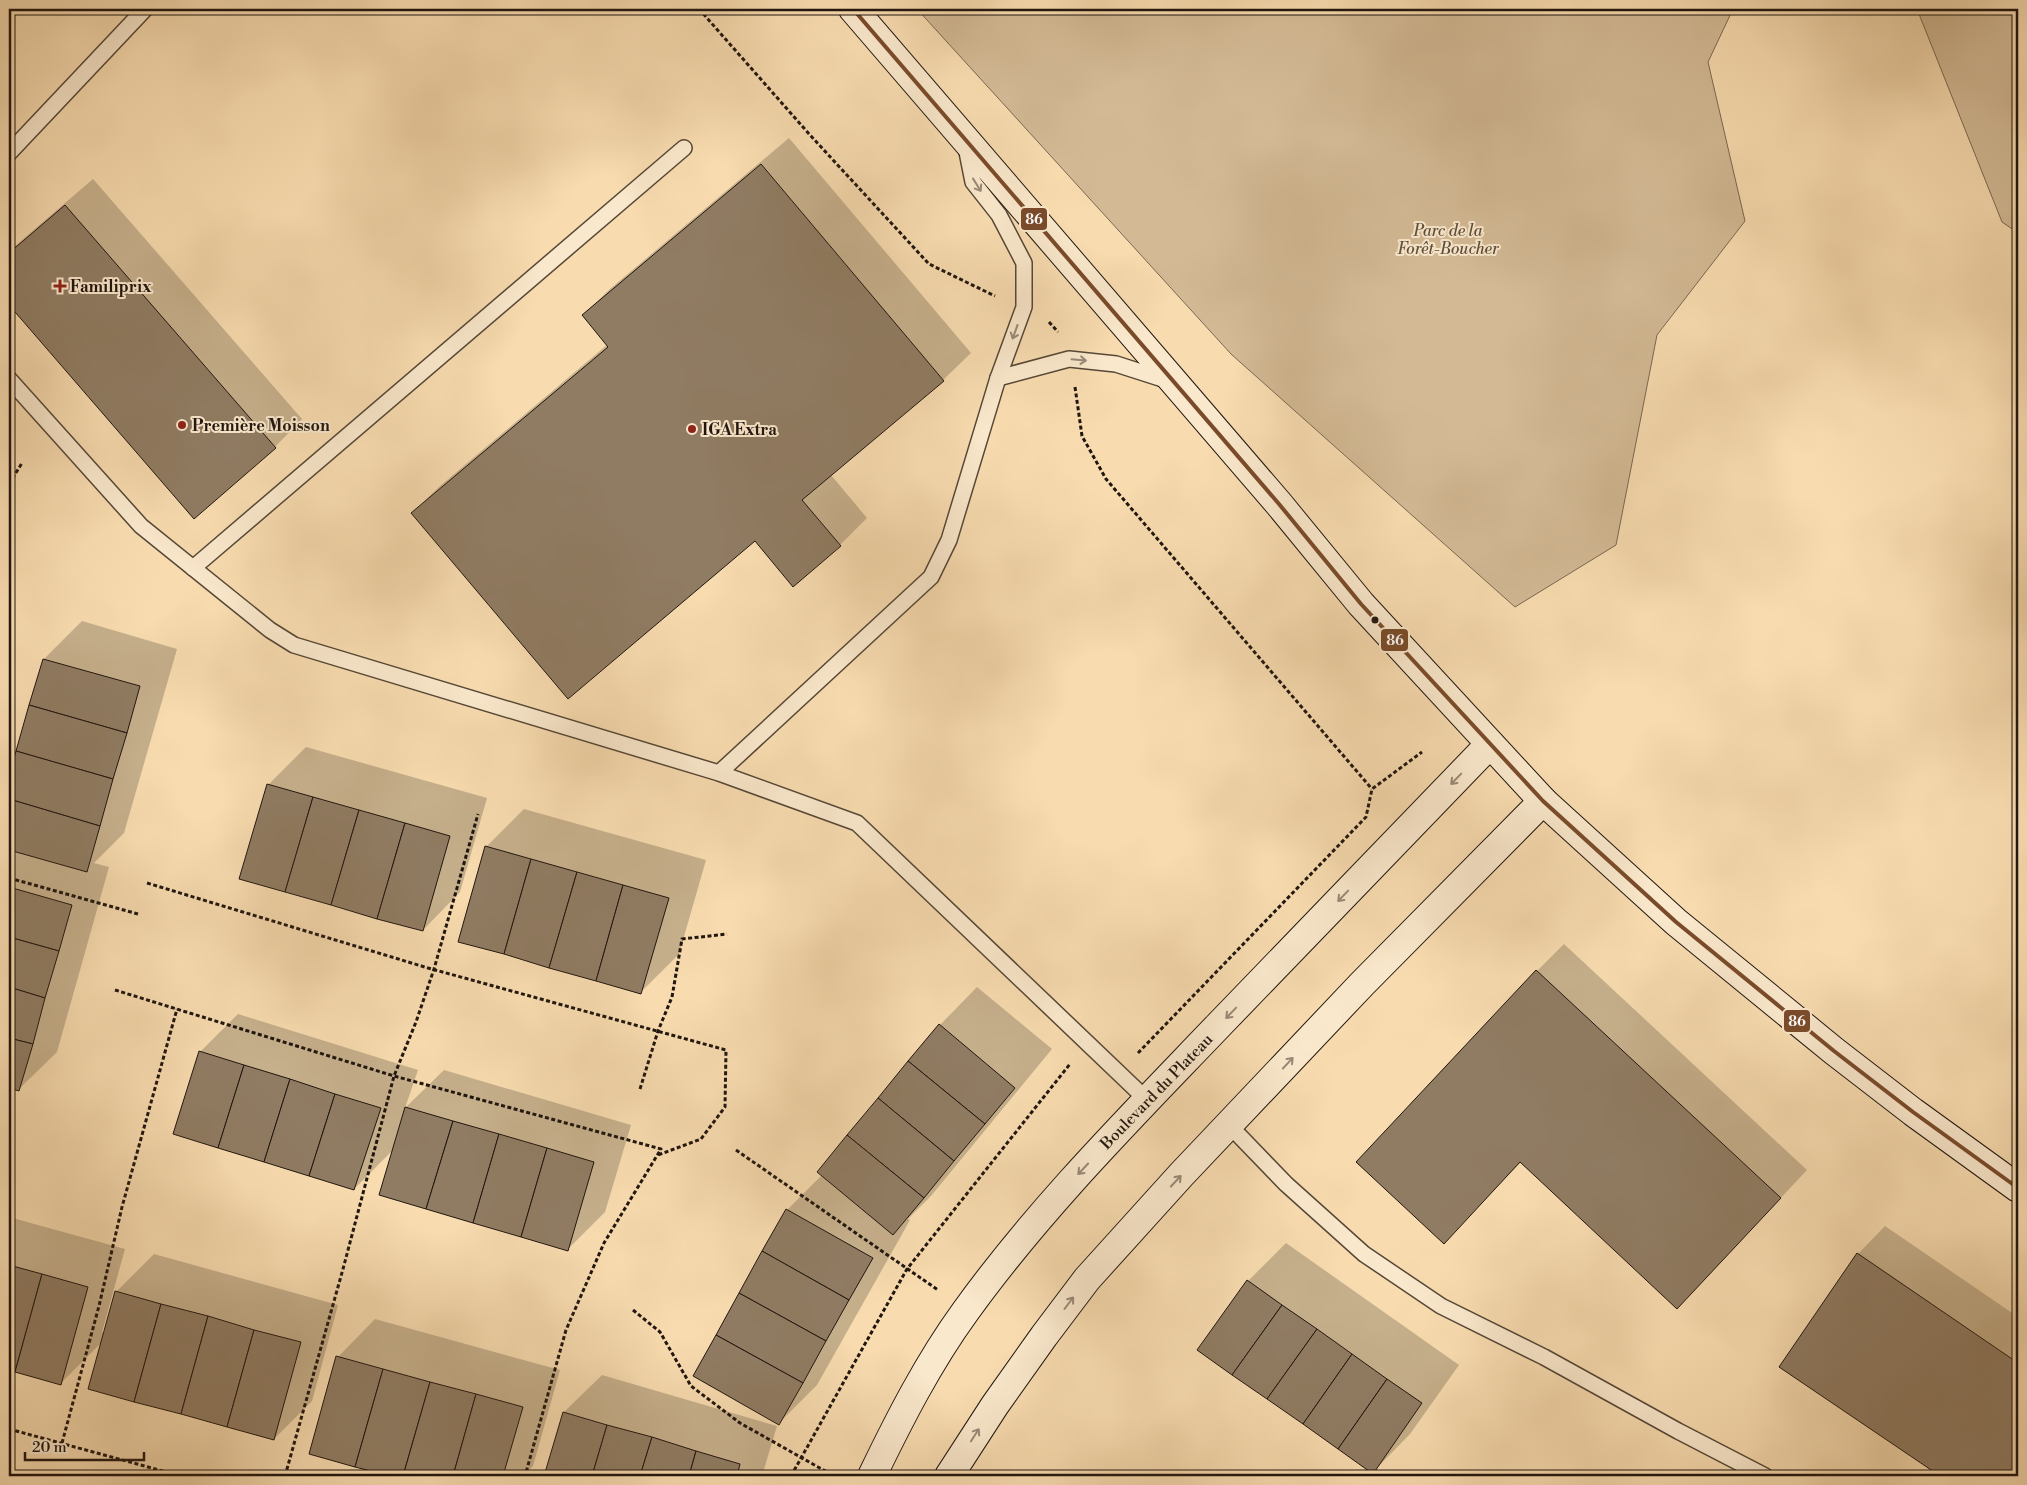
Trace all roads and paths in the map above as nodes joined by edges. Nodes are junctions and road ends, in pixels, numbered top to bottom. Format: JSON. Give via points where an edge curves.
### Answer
{"nodes":[{"id":1,"x":145,"y":9,"type":"edge"},
{"id":2,"x":853,"y":9,"type":"edge"},
{"id":3,"x":964,"y":139,"type":"junction"},
{"id":4,"x":684,"y":148,"type":"dead end"},
{"id":5,"x":9,"y":153,"type":"edge"},
{"id":6,"x":998,"y":378,"type":"junction"},
{"id":7,"x":9,"y":379,"type":"edge"},
{"id":8,"x":1175,"y":383,"type":"junction"},
{"id":9,"x":22,"y":463,"type":"dead end"},
{"id":10,"x":9,"y":484,"type":"edge"},
{"id":11,"x":193,"y":568,"type":"junction"},
{"id":12,"x":1490,"y":744,"type":"junction"},
{"id":13,"x":719,"y":773,"type":"junction"},
{"id":14,"x":1542,"y":801,"type":"junction"},
{"id":15,"x":478,"y":814,"type":"dead end"},
{"id":16,"x":9,"y":878,"type":"edge"},
{"id":17,"x":148,"y":883,"type":"dead end"},
{"id":18,"x":138,"y":914,"type":"dead end"},
{"id":19,"x":727,"y":934,"type":"dead end"},
{"id":20,"x":434,"y":970,"type":"junction"},
{"id":21,"x":115,"y":990,"type":"dead end"},
{"id":22,"x":177,"y":1009,"type":"junction"},
{"id":23,"x":658,"y":1031,"type":"junction"},
{"id":24,"x":1087,"y":1043,"type":"junction"},
{"id":25,"x":394,"y":1076,"type":"junction"},
{"id":26,"x":640,"y":1089,"type":"dead end"},
{"id":27,"x":1148,"y":1100,"type":"junction"},
{"id":28,"x":1229,"y":1125,"type":"junction"},
{"id":29,"x":736,"y":1150,"type":"dead end"},
{"id":30,"x":658,"y":1156,"type":"junction"},
{"id":31,"x":2018,"y":1188,"type":"edge"},
{"id":32,"x":907,"y":1269,"type":"junction"},
{"id":33,"x":943,"y":1293,"type":"dead end"},
{"id":34,"x":633,"y":1310,"type":"dead end"},
{"id":35,"x":9,"y":1428,"type":"edge"},
{"id":36,"x":62,"y":1443,"type":"junction"},
{"id":37,"x":801,"y":1457,"type":"junction"},
{"id":38,"x":181,"y":1476,"type":"edge"},
{"id":39,"x":285,"y":1476,"type":"edge"},
{"id":40,"x":525,"y":1476,"type":"edge"},
{"id":41,"x":791,"y":1476,"type":"edge"},
{"id":42,"x":834,"y":1476,"type":"edge"},
{"id":43,"x":872,"y":1476,"type":"edge"},
{"id":44,"x":949,"y":1476,"type":"edge"},
{"id":45,"x":1765,"y":1476,"type":"edge"}],
"edges":[{"from":1,"to":5,"type":"lane"},
{"from":2,"to":3,"type":"main road"},
{"from":3,"to":6,"type":"lane","one_way":true,"via":[[973,182],[999,215],[1024,263],[1024,307]]},
{"from":3,"to":8,"type":"main road"},
{"from":4,"to":11,"type":"lane"},
{"from":6,"to":8,"type":"lane","one_way":true,"via":[[1069,360],[1116,364]]},
{"from":6,"to":13,"type":"lane","via":[[949,540],[931,577]]},
{"from":7,"to":11,"type":"lane","via":[[141,526]]},
{"from":8,"to":12,"type":"main road","via":[[1361,604]]},
{"from":9,"to":10,"type":"path"},
{"from":11,"to":13,"type":"lane","via":[[270,630],[294,645]]},
{"from":12,"to":14,"type":"main road"},
{"from":12,"to":27,"type":"main road","name":"Boulevard du Plateau","one_way":true},
{"from":13,"to":24,"type":"lane","via":[[858,823]]},
{"from":28,"to":14,"type":"main road","one_way":true},
{"from":14,"to":31,"type":"main road","via":[[1676,922],[1834,1051]]},
{"from":15,"to":20,"type":"path"},
{"from":16,"to":18,"type":"path"},
{"from":17,"to":20,"type":"path"},
{"from":19,"to":23,"type":"path","via":[[682,939],[672,997]]},
{"from":20,"to":23,"type":"path"},
{"from":20,"to":25,"type":"path"},
{"from":21,"to":22,"type":"path"},
{"from":22,"to":25,"type":"path"},
{"from":22,"to":36,"type":"path"},
{"from":23,"to":26,"type":"path"},
{"from":23,"to":30,"type":"path","via":[[726,1050],[725,1107],[701,1139]]},
{"from":24,"to":27,"type":"lane"},
{"from":24,"to":32,"type":"path"},
{"from":25,"to":30,"type":"path","via":[[661,1149]]},
{"from":25,"to":39,"type":"path","via":[[344,1269]]},
{"from":27,"to":43,"type":"main road","name":"Boulevard du Plateau","one_way":true,"via":[[1070,1182],[964,1313],[924,1375]]},
{"from":44,"to":28,"type":"main road","one_way":true,"via":[[1022,1366],[1087,1279]]},
{"from":28,"to":45,"type":"lane","via":[[1286,1184],[1364,1254],[1441,1306],[1544,1357],[1678,1432]]},
{"from":29,"to":32,"type":"path"},
{"from":30,"to":40,"type":"path","via":[[604,1243],[566,1330]]},
{"from":32,"to":33,"type":"path"},
{"from":32,"to":37,"type":"path"},
{"from":34,"to":37,"type":"path","via":[[660,1332],[691,1386],[740,1423]]},
{"from":35,"to":36,"type":"path"},
{"from":36,"to":38,"type":"path"},
{"from":37,"to":41,"type":"path"},
{"from":37,"to":42,"type":"path"}]}
